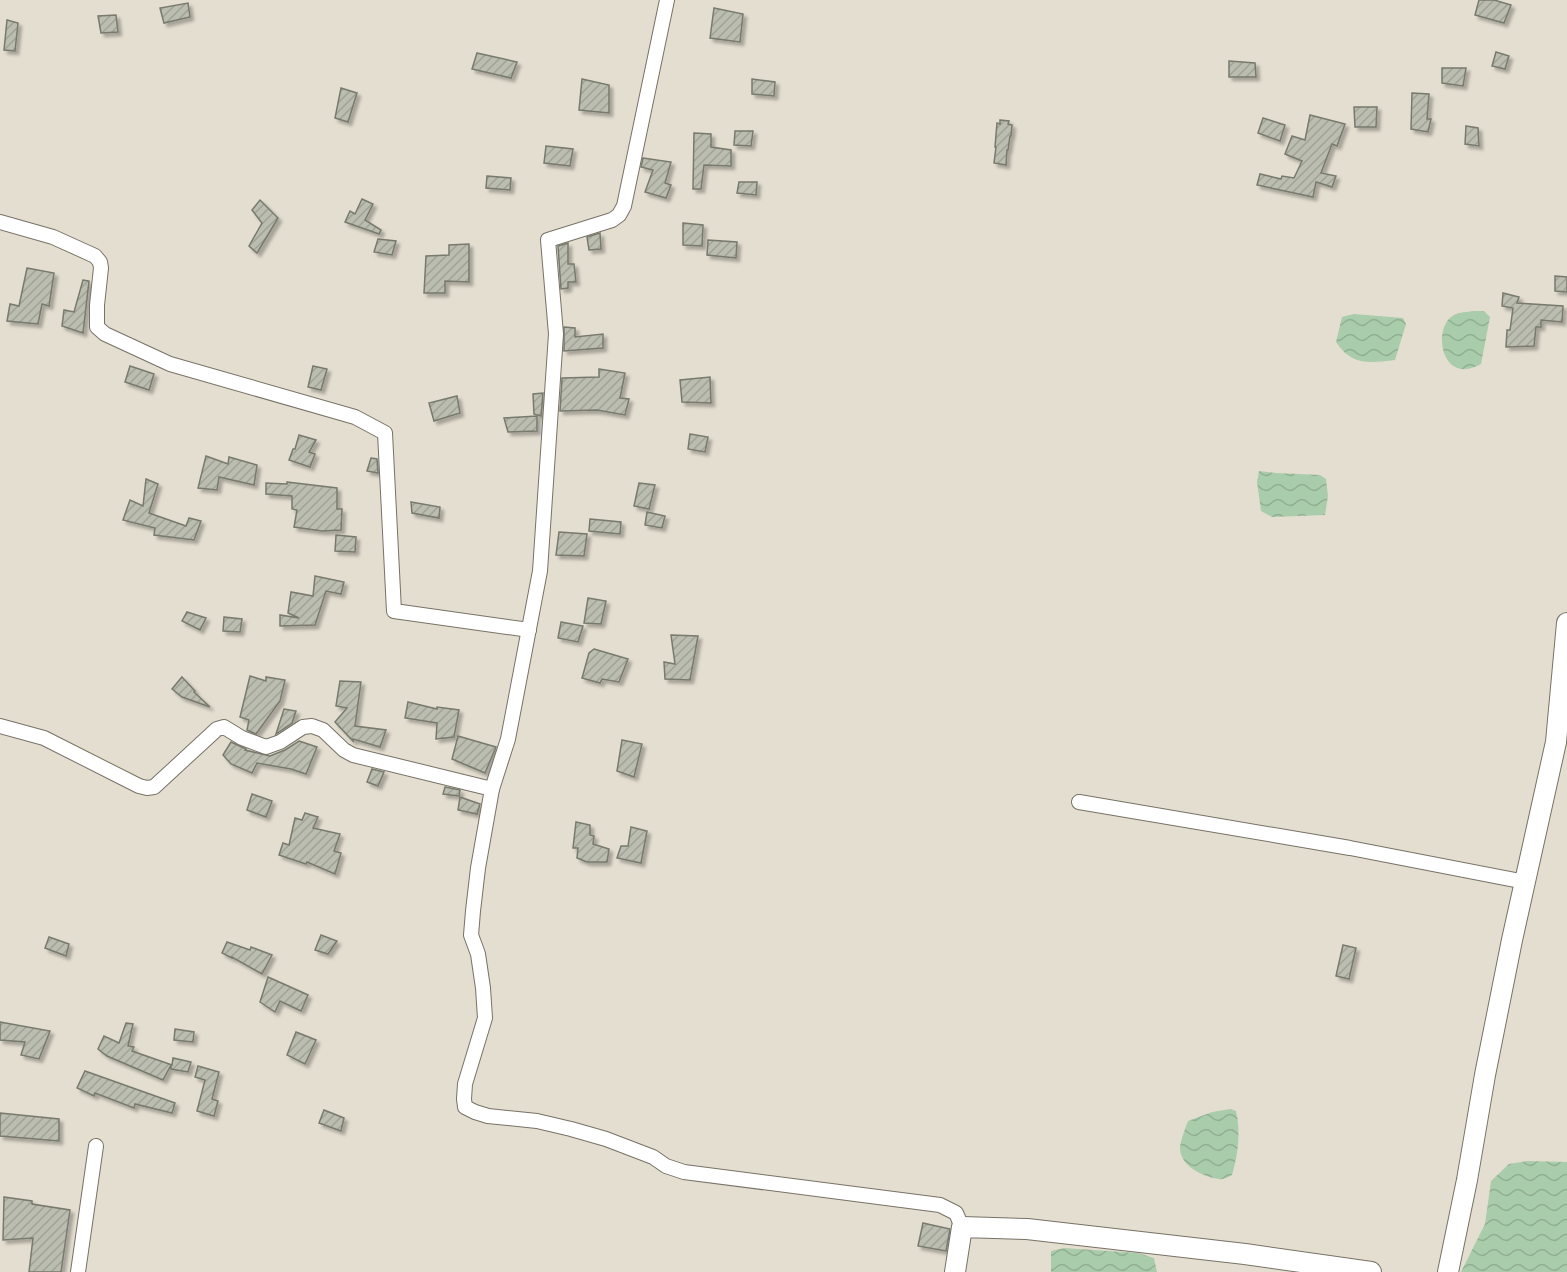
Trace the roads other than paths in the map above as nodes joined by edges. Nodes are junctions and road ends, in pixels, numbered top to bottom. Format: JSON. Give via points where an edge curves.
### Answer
{"nodes":[{"id":1,"x":667,"y":0,"type":"edge"},
{"id":2,"x":0,"y":222,"type":"edge"},
{"id":3,"x":1567,"y":622,"type":"edge"},
{"id":4,"x":530,"y":630,"type":"junction"},
{"id":5,"x":0,"y":726,"type":"edge"},
{"id":6,"x":1562,"y":743,"type":"edge"},
{"id":7,"x":492,"y":789,"type":"junction"},
{"id":8,"x":1079,"y":802,"type":"dead end"},
{"id":9,"x":1525,"y":882,"type":"junction"},
{"id":10,"x":96,"y":1146,"type":"dead end"},
{"id":11,"x":962,"y":1227,"type":"junction"},
{"id":12,"x":78,"y":1272,"type":"edge"},
{"id":13,"x":955,"y":1272,"type":"edge"},
{"id":14,"x":1371,"y":1272,"type":"edge"},
{"id":15,"x":1448,"y":1272,"type":"edge"}],
"edges":[{"from":1,"to":4,"type":"street","via":[[624,206],[612,220],[548,240],[556,334],[540,571]]},
{"from":2,"to":4,"type":"street","via":[[53,237],[95,256],[101,268],[97,327],[105,334],[170,364],[355,417],[385,433],[394,611]]},
{"from":3,"to":6,"type":"main road"},
{"from":4,"to":7,"type":"street","via":[[508,739]]},
{"from":5,"to":7,"type":"street","via":[[44,738],[147,788],[154,787],[217,729],[224,727],[266,747],[312,726],[353,754]]},
{"from":6,"to":9,"type":"main road"},
{"from":7,"to":11,"type":"street","via":[[471,935],[478,954],[485,1018],[465,1084],[465,1107],[488,1116],[537,1121],[606,1139],[684,1172],[940,1205],[956,1213]]},
{"from":8,"to":9,"type":"street"},
{"from":9,"to":15,"type":"main road"},
{"from":10,"to":12,"type":"street"},
{"from":11,"to":13,"type":"main road"},
{"from":11,"to":14,"type":"main road","via":[[1038,1230]]}]}
